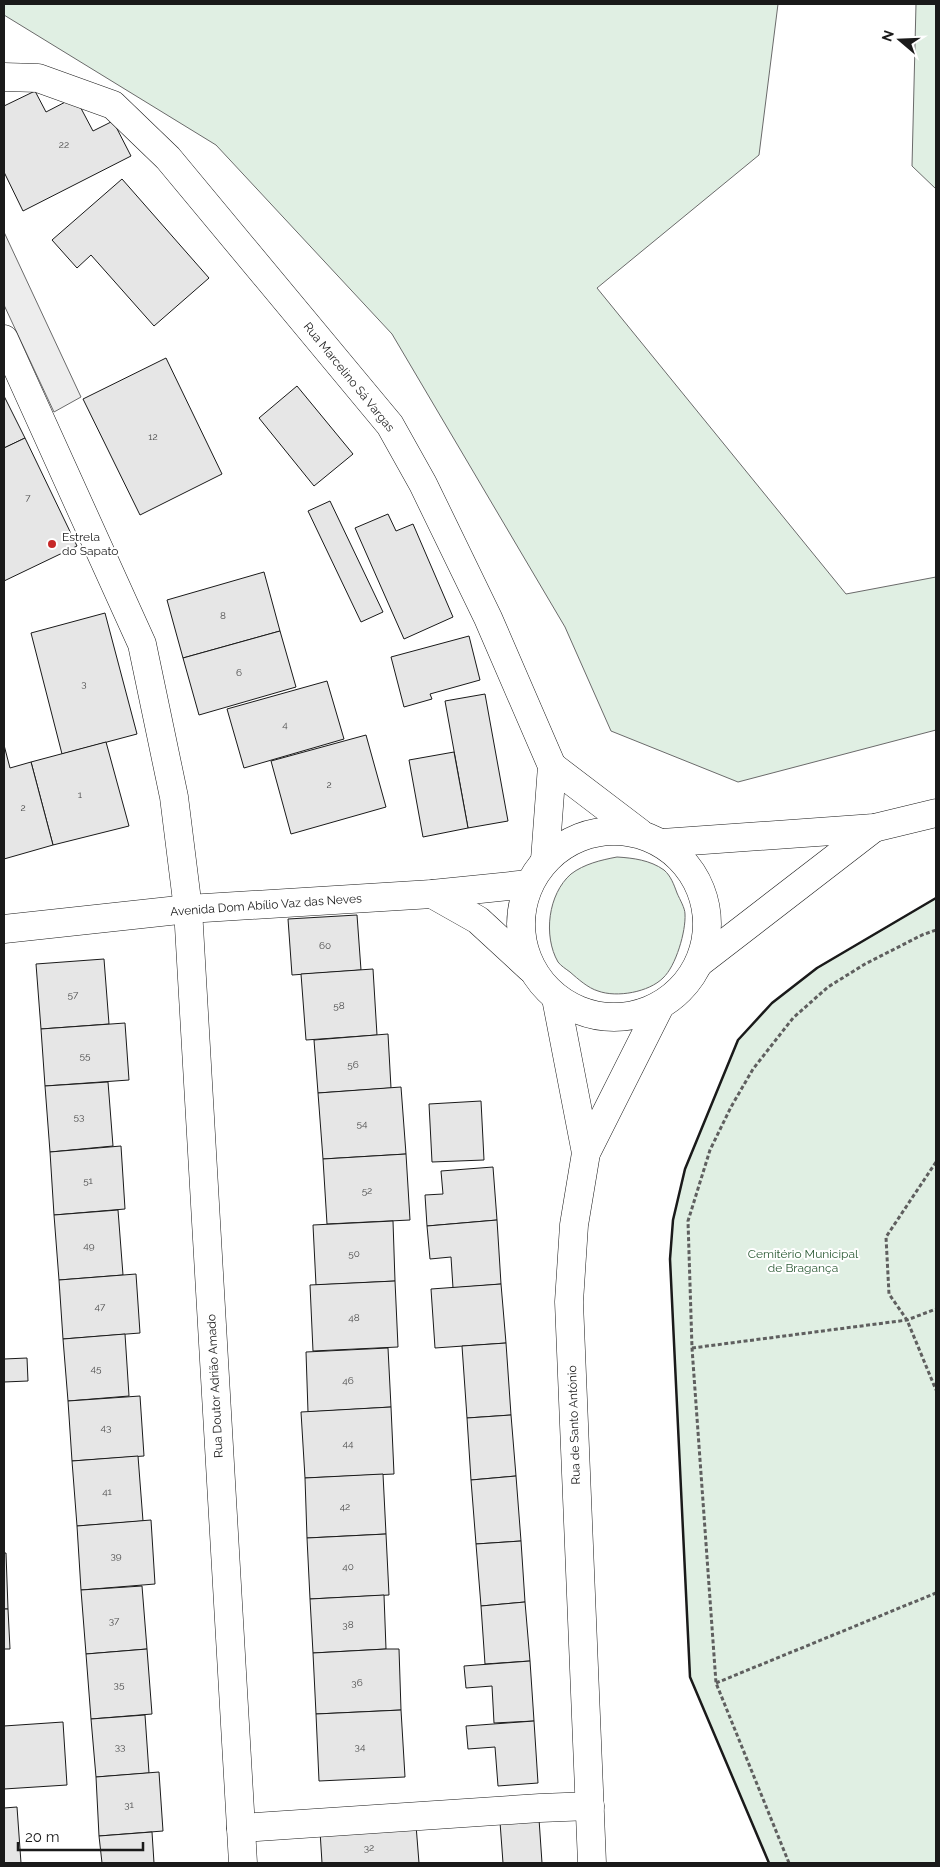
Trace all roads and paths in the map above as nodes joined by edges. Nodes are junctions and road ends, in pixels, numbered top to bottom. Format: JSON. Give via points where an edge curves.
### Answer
{"nodes":[{"id":1,"x":4,"y":77,"type":"edge"},
{"id":2,"x":4,"y":339,"type":"edge"},
{"id":3,"x":552,"y":766,"type":"junction"},
{"id":4,"x":936,"y":813,"type":"edge"},
{"id":5,"x":874,"y":828,"type":"junction"},
{"id":6,"x":651,"y":838,"type":"junction"},
{"id":7,"x":545,"y":860,"type":"junction"},
{"id":8,"x":529,"y":884,"type":"junction"},
{"id":9,"x":432,"y":894,"type":"junction"},
{"id":10,"x":188,"y":909,"type":"junction"},
{"id":11,"x":4,"y":930,"type":"edge"},
{"id":12,"x":936,"y":930,"type":"edge"},
{"id":13,"x":699,"y":963,"type":"junction"},
{"id":14,"x":532,"y":970,"type":"junction"},
{"id":15,"x":556,"y":998,"type":"junction"},
{"id":16,"x":660,"y":1006,"type":"junction"},
{"id":17,"x":586,"y":1153,"type":"junction"},
{"id":18,"x":936,"y":1162,"type":"edge"},
{"id":19,"x":936,"y":1309,"type":"edge"},
{"id":20,"x":906,"y":1320,"type":"junction"},
{"id":21,"x":692,"y":1348,"type":"junction"},
{"id":22,"x":936,"y":1390,"type":"edge"},
{"id":23,"x":936,"y":1593,"type":"edge"},
{"id":24,"x":716,"y":1683,"type":"junction"},
{"id":25,"x":590,"y":1806,"type":"junction"},
{"id":26,"x":241,"y":1828,"type":"junction"},
{"id":27,"x":243,"y":1863,"type":"edge"},
{"id":28,"x":592,"y":1863,"type":"edge"},
{"id":29,"x":789,"y":1863,"type":"edge"}],
"edges":[{"from":1,"to":3,"type":"street","name":"Rua Marcelino Sá Vargas","via":[[38,78],[113,105],[168,158],[390,426],[423,484],[488,618]]},
{"from":2,"to":10,"type":"street","name":"Rua Doutor Adrião Amado","via":[[142,644],[174,797]]},
{"from":3,"to":6,"type":"street"},
{"from":3,"to":7,"type":"street","name":"Rua Marcelino Sá Vargas"},
{"from":4,"to":5,"type":"street"},
{"from":5,"to":6,"type":"street"},
{"from":5,"to":13,"type":"street"},
{"from":6,"to":7,"type":"street","via":[[614,830],[589,833],[565,843]]},
{"from":6,"to":13,"type":"street","via":[[681,858],[696,878],[706,906],[707,935]]},
{"from":7,"to":8,"type":"street"},
{"from":8,"to":9,"type":"street","name":"Avenida Dom Abílio Vaz das Neves"},
{"from":8,"to":14,"type":"street","via":[[520,913],[522,943]]},
{"from":9,"to":10,"type":"street","name":"Avenida Dom Abílio Vaz das Neves"},
{"from":9,"to":14,"type":"street","via":[[478,920]]},
{"from":10,"to":11,"type":"street","name":"Avenida Dom Abílio Vaz das Neves"},
{"from":10,"to":26,"type":"street","name":"Rua Doutor Adrião Amado"},
{"from":12,"to":21,"type":"path","via":[[865,964],[828,987],[794,1018],[753,1069],[710,1150],[688,1221]]},
{"from":13,"to":16,"type":"street","via":[[682,987]]},
{"from":14,"to":15,"type":"street"},
{"from":15,"to":16,"type":"street","via":[[580,1012],[607,1018],[635,1016]]},
{"from":15,"to":17,"type":"street"},
{"from":16,"to":17,"type":"street","name":"Rua de Santo António"},
{"from":17,"to":25,"type":"street","name":"Rua de Santo António","via":[[574,1225],[569,1302]]},
{"from":18,"to":20,"type":"path","via":[[886,1237],[889,1294]]},
{"from":19,"to":20,"type":"path"},
{"from":20,"to":21,"type":"path"},
{"from":20,"to":22,"type":"path"},
{"from":21,"to":24,"type":"path"},
{"from":23,"to":24,"type":"path"},
{"from":24,"to":29,"type":"path"},
{"from":25,"to":26,"type":"street"},
{"from":25,"to":28,"type":"street","name":"Rua de Santo António"},
{"from":26,"to":27,"type":"street","name":"Rua Doutor Adrião Amado"}]}
